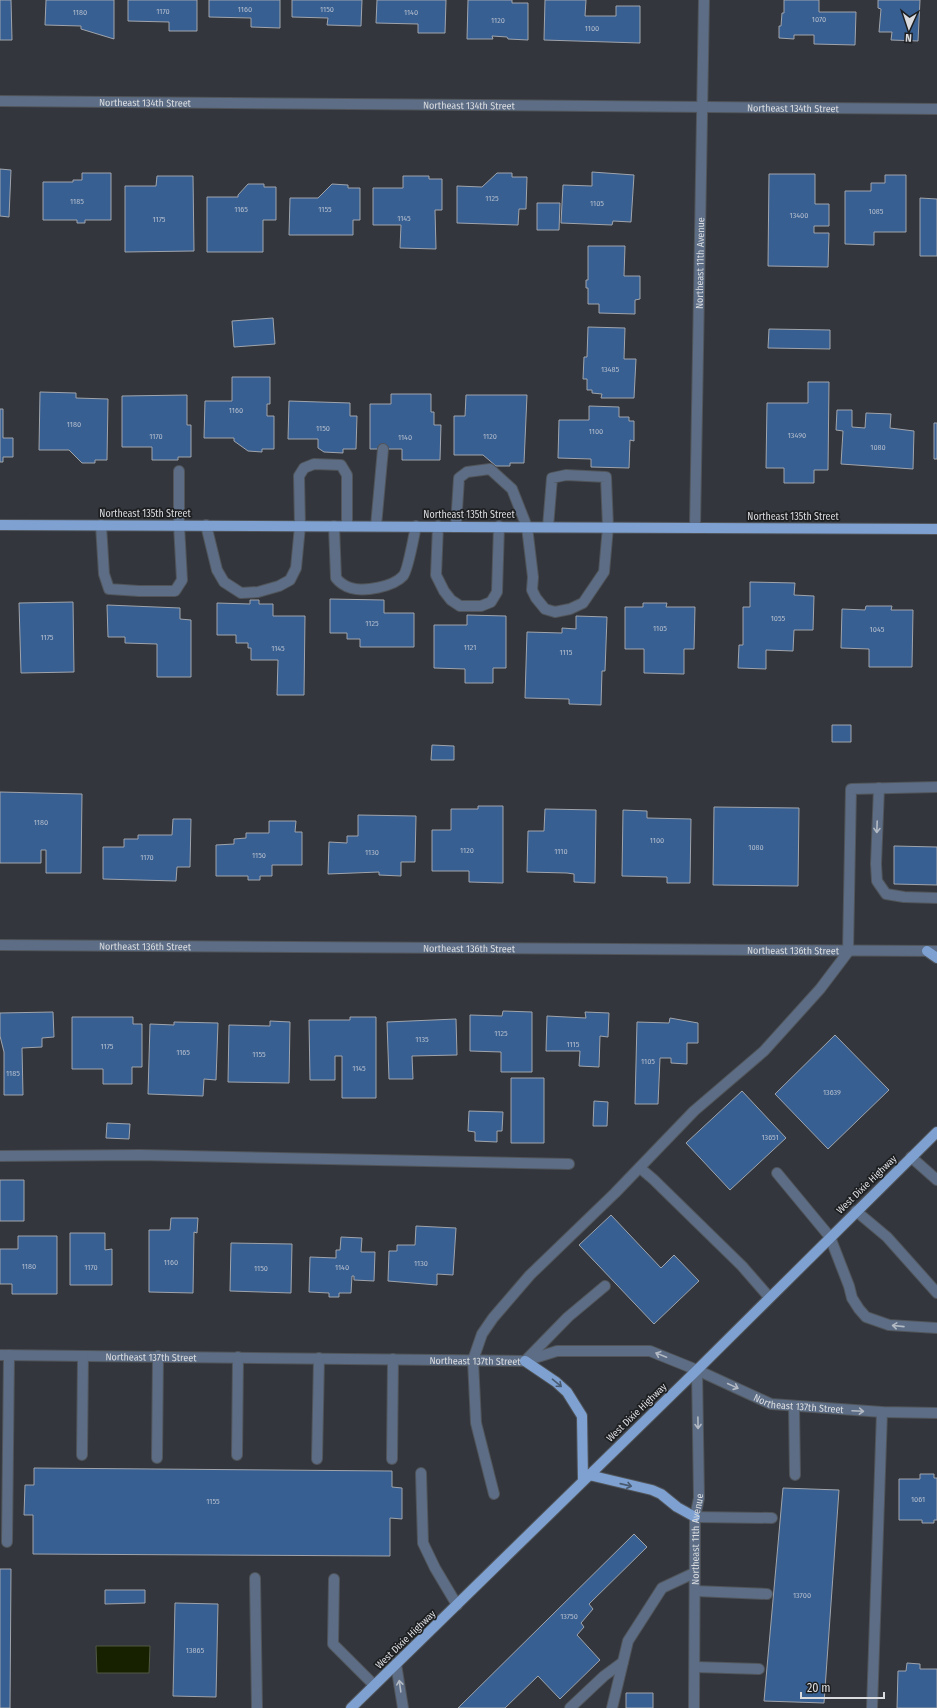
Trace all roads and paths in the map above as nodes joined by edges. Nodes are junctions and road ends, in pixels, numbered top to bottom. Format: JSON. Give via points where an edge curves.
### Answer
{"nodes":[{"id":1,"x":704,"y":0,"type":"edge"},
{"id":2,"x":0,"y":101,"type":"edge"},
{"id":3,"x":704,"y":107,"type":"junction"},
{"id":4,"x":937,"y":109,"type":"edge"},
{"id":5,"x":383,"y":449,"type":"dead end"},
{"id":6,"x":179,"y":471,"type":"dead end"},
{"id":7,"x":0,"y":525,"type":"edge"},
{"id":8,"x":101,"y":525,"type":"junction"},
{"id":9,"x":179,"y":525,"type":"junction"},
{"id":10,"x":206,"y":526,"type":"junction"},
{"id":11,"x":300,"y":526,"type":"junction"},
{"id":12,"x":334,"y":526,"type":"junction"},
{"id":13,"x":347,"y":526,"type":"junction"},
{"id":14,"x":376,"y":526,"type":"junction"},
{"id":15,"x":416,"y":526,"type":"junction"},
{"id":16,"x":438,"y":526,"type":"junction"},
{"id":17,"x":456,"y":526,"type":"junction"},
{"id":18,"x":499,"y":526,"type":"junction"},
{"id":19,"x":527,"y":526,"type":"junction"},
{"id":20,"x":548,"y":527,"type":"junction"},
{"id":21,"x":608,"y":527,"type":"junction"},
{"id":22,"x":695,"y":527,"type":"junction"},
{"id":23,"x":937,"y":529,"type":"edge"},
{"id":24,"x":937,"y":787,"type":"edge"},
{"id":25,"x":879,"y":788,"type":"junction"},
{"id":26,"x":937,"y":898,"type":"edge"},
{"id":27,"x":0,"y":945,"type":"edge"},
{"id":28,"x":932,"y":951,"type":"edge"},
{"id":29,"x":848,"y":952,"type":"junction"},
{"id":30,"x":937,"y":958,"type":"edge"},
{"id":31,"x":937,"y":1132,"type":"edge"},
{"id":32,"x":0,"y":1156,"type":"edge"},
{"id":33,"x":911,"y":1157,"type":"junction"},
{"id":34,"x":569,"y":1164,"type":"dead end"},
{"id":35,"x":640,"y":1168,"type":"junction"},
{"id":36,"x":776,"y":1173,"type":"dead end"},
{"id":37,"x":937,"y":1180,"type":"edge"},
{"id":38,"x":856,"y":1211,"type":"junction"},
{"id":39,"x":830,"y":1237,"type":"junction"},
{"id":40,"x":604,"y":1286,"type":"dead end"},
{"id":41,"x":937,"y":1293,"type":"edge"},
{"id":42,"x":769,"y":1297,"type":"junction"},
{"id":43,"x":937,"y":1328,"type":"edge"},
{"id":44,"x":5,"y":1355,"type":"edge"},
{"id":45,"x":83,"y":1356,"type":"junction"},
{"id":46,"x":158,"y":1356,"type":"junction"},
{"id":47,"x":238,"y":1357,"type":"junction"},
{"id":48,"x":319,"y":1358,"type":"junction"},
{"id":49,"x":393,"y":1359,"type":"junction"},
{"id":50,"x":474,"y":1360,"type":"junction"},
{"id":51,"x":525,"y":1361,"type":"junction"},
{"id":52,"x":697,"y":1370,"type":"junction"},
{"id":53,"x":794,"y":1406,"type":"junction"},
{"id":54,"x":882,"y":1412,"type":"junction"},
{"id":55,"x":937,"y":1413,"type":"edge"},
{"id":56,"x":82,"y":1455,"type":"dead end"},
{"id":57,"x":237,"y":1455,"type":"dead end"},
{"id":58,"x":157,"y":1458,"type":"dead end"},
{"id":59,"x":317,"y":1459,"type":"dead end"},
{"id":60,"x":392,"y":1459,"type":"dead end"},
{"id":61,"x":421,"y":1473,"type":"dead end"},
{"id":62,"x":795,"y":1475,"type":"dead end"},
{"id":63,"x":586,"y":1478,"type":"junction"},
{"id":64,"x":494,"y":1494,"type":"dead end"},
{"id":65,"x":694,"y":1517,"type":"junction"},
{"id":66,"x":772,"y":1518,"type":"dead end"},
{"id":67,"x":7,"y":1542,"type":"dead end"},
{"id":68,"x":694,"y":1573,"type":"junction"},
{"id":69,"x":255,"y":1578,"type":"dead end"},
{"id":70,"x":334,"y":1579,"type":"dead end"},
{"id":71,"x":695,"y":1591,"type":"junction"},
{"id":72,"x":767,"y":1594,"type":"dead end"},
{"id":73,"x":457,"y":1605,"type":"junction"},
{"id":74,"x":623,"y":1662,"type":"junction"},
{"id":75,"x":396,"y":1664,"type":"junction"},
{"id":76,"x":695,"y":1667,"type":"junction"},
{"id":77,"x":759,"y":1669,"type":"dead end"},
{"id":78,"x":374,"y":1685,"type":"junction"},
{"id":79,"x":256,"y":1708,"type":"edge"},
{"id":80,"x":351,"y":1708,"type":"edge"},
{"id":81,"x":403,"y":1708,"type":"edge"},
{"id":82,"x":570,"y":1708,"type":"edge"},
{"id":83,"x":612,"y":1708,"type":"edge"},
{"id":84,"x":694,"y":1708,"type":"edge"},
{"id":85,"x":872,"y":1708,"type":"edge"}],
"edges":[{"from":1,"to":3,"type":"street","name":"Northeast 11th Avenue"},
{"from":2,"to":3,"type":"street","name":"Northeast 134th Street"},
{"from":3,"to":4,"type":"street","name":"Northeast 134th Street"},
{"from":3,"to":22,"type":"street","name":"Northeast 11th Avenue"},
{"from":5,"to":14,"type":"street"},
{"from":6,"to":9,"type":"street"},
{"from":7,"to":8,"type":"main road","name":"Northeast 135th Street"},
{"from":8,"to":9,"type":"main road","name":"Northeast 135th Street"},
{"from":8,"to":9,"type":"street","via":[[104,574],[109,589],[175,591],[182,580]]},
{"from":9,"to":10,"type":"main road","name":"Northeast 135th Street"},
{"from":10,"to":11,"type":"main road","name":"Northeast 135th Street"},
{"from":10,"to":11,"type":"street","via":[[217,570],[224,582],[240,593],[258,592],[290,580],[296,568]]},
{"from":11,"to":12,"type":"main road","name":"Northeast 135th Street"},
{"from":11,"to":13,"type":"street","via":[[299,476],[304,468],[314,464],[341,465],[347,475]]},
{"from":12,"to":13,"type":"main road","name":"Northeast 135th Street"},
{"from":12,"to":15,"type":"street","via":[[336,578],[341,584],[361,590],[395,582],[404,576]]},
{"from":13,"to":14,"type":"main road","name":"Northeast 135th Street"},
{"from":14,"to":15,"type":"main road","name":"Northeast 135th Street"},
{"from":15,"to":16,"type":"main road","name":"Northeast 135th Street"},
{"from":16,"to":17,"type":"main road","name":"Northeast 135th Street"},
{"from":16,"to":18,"type":"street","via":[[436,575],[444,591],[460,606],[481,606],[491,602],[497,592]]},
{"from":17,"to":18,"type":"main road","name":"Northeast 135th Street"},
{"from":17,"to":19,"type":"street","via":[[460,478],[467,472],[490,469],[512,489]]},
{"from":18,"to":19,"type":"main road","name":"Northeast 135th Street"},
{"from":19,"to":20,"type":"main road","name":"Northeast 135th Street"},
{"from":19,"to":21,"type":"street","via":[[532,590],[546,609],[555,612],[583,603],[604,572]]},
{"from":20,"to":21,"type":"main road","name":"Northeast 135th Street"},
{"from":20,"to":21,"type":"street","via":[[552,478],[566,475],[606,478]]},
{"from":21,"to":22,"type":"main road","name":"Northeast 135th Street"},
{"from":22,"to":23,"type":"main road","name":"Northeast 135th Street"},
{"from":24,"to":25,"type":"street"},
{"from":25,"to":26,"type":"street","one_way":true,"via":[[877,881],[886,894]]},
{"from":25,"to":29,"type":"street","via":[[851,789]]},
{"from":27,"to":29,"type":"street","name":"Northeast 136th Street"},
{"from":28,"to":29,"type":"street","name":"Northeast 136th Street"},
{"from":28,"to":30,"type":"main road"},
{"from":29,"to":35,"type":"street","via":[[820,989],[764,1051],[694,1111]]},
{"from":31,"to":33,"type":"main road","name":"West Dixie Highway"},
{"from":32,"to":34,"type":"street","via":[[140,1155]]},
{"from":33,"to":37,"type":"street"},
{"from":33,"to":38,"type":"main road","name":"West Dixie Highway"},
{"from":35,"to":42,"type":"street","via":[[742,1266]]},
{"from":35,"to":50,"type":"street","via":[[530,1275],[482,1334]]},
{"from":36,"to":39,"type":"street"},
{"from":38,"to":39,"type":"main road","name":"West Dixie Highway"},
{"from":38,"to":41,"type":"street","via":[[886,1237]]},
{"from":39,"to":42,"type":"main road","name":"West Dixie Highway"},
{"from":43,"to":39,"type":"street","one_way":true,"via":[[889,1325],[866,1317],[852,1298]]},
{"from":40,"to":51,"type":"street","via":[[568,1317]]},
{"from":42,"to":52,"type":"main road","name":"West Dixie Highway"},
{"from":44,"to":45,"type":"street","name":"Northeast 137th Street"},
{"from":44,"to":67,"type":"street"},
{"from":45,"to":46,"type":"street","name":"Northeast 137th Street"},
{"from":45,"to":56,"type":"street"},
{"from":46,"to":47,"type":"street","name":"Northeast 137th Street"},
{"from":46,"to":58,"type":"street"},
{"from":47,"to":48,"type":"street","name":"Northeast 137th Street"},
{"from":47,"to":57,"type":"street"},
{"from":48,"to":49,"type":"street","name":"Northeast 137th Street"},
{"from":48,"to":59,"type":"street"},
{"from":49,"to":50,"type":"street","name":"Northeast 137th Street"},
{"from":49,"to":60,"type":"street"},
{"from":50,"to":51,"type":"street","name":"Northeast 137th Street"},
{"from":50,"to":64,"type":"street","via":[[476,1423]]},
{"from":52,"to":51,"type":"street","name":"Northeast 137th Street","one_way":true,"via":[[650,1351],[557,1351]]},
{"from":51,"to":63,"type":"main road","one_way":true,"via":[[567,1392],[582,1416]]},
{"from":52,"to":53,"type":"street","name":"Northeast 137th Street","one_way":true,"via":[[771,1404]]},
{"from":52,"to":63,"type":"main road","name":"West Dixie Highway"},
{"from":52,"to":65,"type":"street","name":"Northeast 11th Avenue","one_way":true,"via":[[699,1498]]},
{"from":53,"to":54,"type":"street","name":"Northeast 137th Street","one_way":true},
{"from":53,"to":62,"type":"street"},
{"from":54,"to":55,"type":"street","name":"Northeast 137th Street"},
{"from":54,"to":85,"type":"street"},
{"from":61,"to":73,"type":"street","via":[[423,1543]]},
{"from":63,"to":65,"type":"main road","one_way":true,"via":[[652,1490]]},
{"from":63,"to":73,"type":"main road","name":"West Dixie Highway"},
{"from":65,"to":66,"type":"street"},
{"from":65,"to":68,"type":"street","name":"Northeast 11th Avenue"},
{"from":68,"to":71,"type":"street","name":"Northeast 11th Avenue"},
{"from":68,"to":74,"type":"street","via":[[662,1588],[628,1641]]},
{"from":69,"to":79,"type":"street"},
{"from":70,"to":78,"type":"street","via":[[333,1644]]},
{"from":71,"to":72,"type":"street"},
{"from":71,"to":76,"type":"street","name":"Northeast 11th Avenue"},
{"from":73,"to":75,"type":"main road","name":"West Dixie Highway"},
{"from":74,"to":82,"type":"street"},
{"from":74,"to":83,"type":"street"},
{"from":75,"to":78,"type":"main road","name":"West Dixie Highway"},
{"from":81,"to":75,"type":"street","one_way":true},
{"from":76,"to":77,"type":"street"},
{"from":76,"to":84,"type":"street","name":"Northeast 11th Avenue"},
{"from":78,"to":80,"type":"main road","name":"West Dixie Highway"}]}
